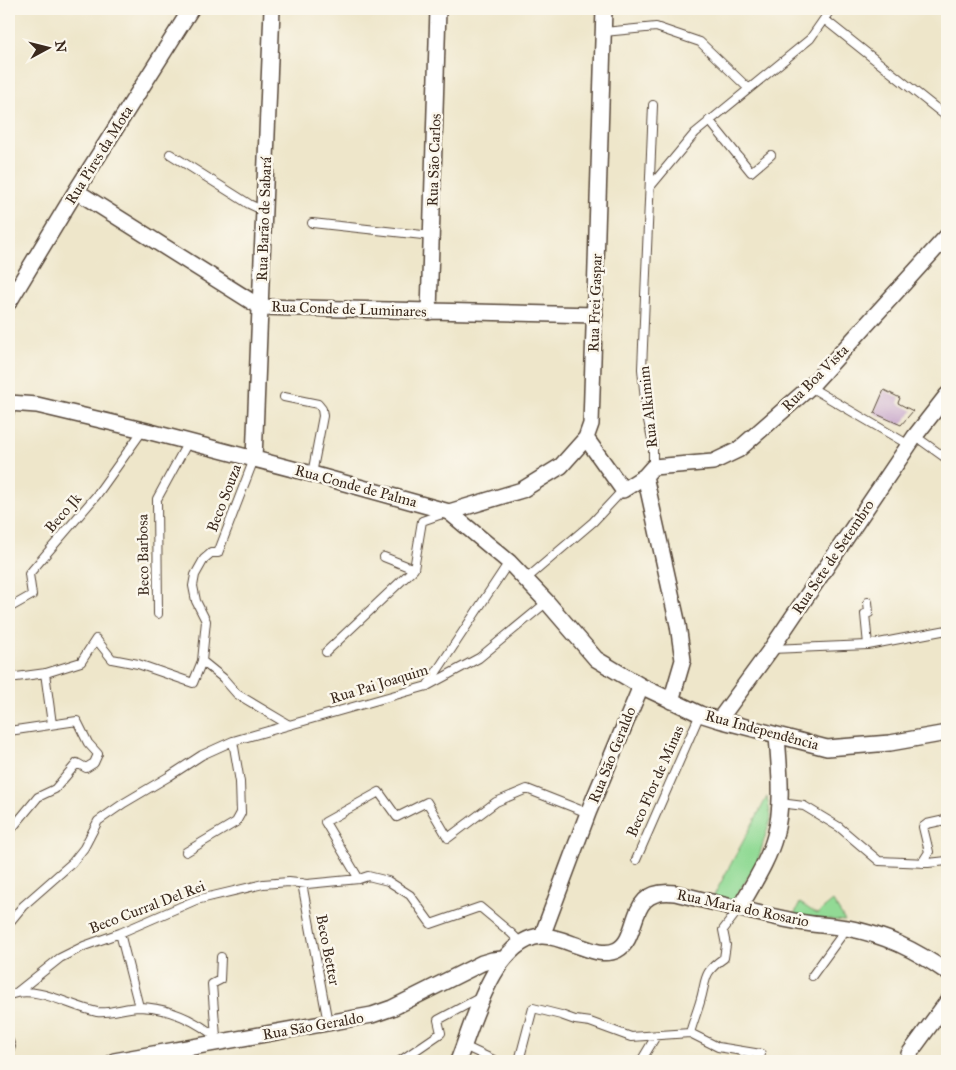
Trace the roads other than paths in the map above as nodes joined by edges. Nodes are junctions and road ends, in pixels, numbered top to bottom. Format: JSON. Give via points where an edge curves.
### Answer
{"nodes":[{"id":1,"x":191,"y":9,"type":"edge"},
{"id":2,"x":272,"y":9,"type":"edge"},
{"id":3,"x":438,"y":9,"type":"edge"},
{"id":4,"x":604,"y":9,"type":"edge"},
{"id":5,"x":831,"y":9,"type":"edge"},
{"id":6,"x":824,"y":19,"type":"junction"},
{"id":7,"x":604,"y":32,"type":"junction"},
{"id":8,"x":748,"y":88,"type":"junction"},
{"id":9,"x":653,"y":105,"type":"dead end"},
{"id":10,"x":947,"y":117,"type":"edge"},
{"id":11,"x":709,"y":120,"type":"junction"},
{"id":12,"x":170,"y":154,"type":"dead end"},
{"id":13,"x":771,"y":155,"type":"dead end"},
{"id":14,"x":650,"y":187,"type":"junction"},
{"id":15,"x":76,"y":191,"type":"junction"},
{"id":16,"x":264,"y":211,"type":"junction"},
{"id":17,"x":312,"y":223,"type":"dead end"},
{"id":18,"x":432,"y":236,"type":"junction"},
{"id":19,"x":947,"y":236,"type":"edge"},
{"id":20,"x":9,"y":302,"type":"edge"},
{"id":21,"x":260,"y":307,"type":"junction"},
{"id":22,"x":430,"y":312,"type":"junction"},
{"id":23,"x":595,"y":315,"type":"junction"},
{"id":24,"x":810,"y":387,"type":"junction"},
{"id":25,"x":947,"y":394,"type":"edge"},
{"id":26,"x":284,"y":397,"type":"dead end"},
{"id":27,"x":9,"y":407,"type":"edge"},
{"id":28,"x":143,"y":430,"type":"junction"},
{"id":29,"x":586,"y":438,"type":"junction"},
{"id":30,"x":912,"y":440,"type":"junction"},
{"id":31,"x":188,"y":442,"type":"junction"},
{"id":32,"x":254,"y":459,"type":"junction"},
{"id":33,"x":947,"y":459,"type":"edge"},
{"id":34,"x":649,"y":471,"type":"junction"},
{"id":35,"x":312,"y":474,"type":"junction"},
{"id":36,"x":624,"y":490,"type":"junction"},
{"id":37,"x":450,"y":512,"type":"junction"},
{"id":38,"x":384,"y":557,"type":"dead end"},
{"id":39,"x":509,"y":562,"type":"junction"},
{"id":40,"x":414,"y":569,"type":"junction"},
{"id":41,"x":525,"y":581,"type":"junction"},
{"id":42,"x":547,"y":602,"type":"junction"},
{"id":43,"x":868,"y":602,"type":"dead end"},
{"id":44,"x":9,"y":608,"type":"edge"},
{"id":45,"x":158,"y":614,"type":"dead end"},
{"id":46,"x":947,"y":630,"type":"edge"},
{"id":47,"x":868,"y":644,"type":"junction"},
{"id":48,"x":772,"y":650,"type":"junction"},
{"id":49,"x":326,"y":652,"type":"dead end"},
{"id":50,"x":202,"y":661,"type":"junction"},
{"id":51,"x":45,"y":673,"type":"junction"},
{"id":52,"x":9,"y":678,"type":"edge"},
{"id":53,"x":427,"y":686,"type":"junction"},
{"id":54,"x":641,"y":686,"type":"junction"},
{"id":55,"x":672,"y":701,"type":"junction"},
{"id":56,"x":700,"y":714,"type":"junction"},
{"id":57,"x":719,"y":720,"type":"junction"},
{"id":58,"x":52,"y":724,"type":"junction"},
{"id":59,"x":288,"y":725,"type":"junction"},
{"id":60,"x":9,"y":731,"type":"edge"},
{"id":61,"x":947,"y":733,"type":"edge"},
{"id":62,"x":777,"y":735,"type":"junction"},
{"id":63,"x":232,"y":741,"type":"junction"},
{"id":64,"x":780,"y":803,"type":"junction"},
{"id":65,"x":588,"y":813,"type":"junction"},
{"id":66,"x":945,"y":820,"type":"dead end"},
{"id":67,"x":9,"y":832,"type":"edge"},
{"id":68,"x":186,"y":852,"type":"dead end"},
{"id":69,"x":636,"y":860,"type":"dead end"},
{"id":70,"x":947,"y":861,"type":"edge"},
{"id":71,"x":922,"y":863,"type":"junction"},
{"id":72,"x":359,"y":879,"type":"junction"},
{"id":73,"x":302,"y":883,"type":"junction"},
{"id":74,"x":739,"y":909,"type":"junction"},
{"id":75,"x":9,"y":923,"type":"edge"},
{"id":76,"x":847,"y":928,"type":"junction"},
{"id":77,"x":120,"y":933,"type":"junction"},
{"id":78,"x":542,"y":936,"type":"junction"},
{"id":79,"x":521,"y":944,"type":"junction"},
{"id":80,"x":221,"y":957,"type":"dead end"},
{"id":81,"x":503,"y":960,"type":"junction"},
{"id":82,"x":947,"y":972,"type":"edge"},
{"id":83,"x":812,"y":976,"type":"dead end"},
{"id":84,"x":12,"y":994,"type":"edge"},
{"id":85,"x":483,"y":996,"type":"junction"},
{"id":86,"x":947,"y":1002,"type":"edge"},
{"id":87,"x":139,"y":1007,"type":"junction"},
{"id":88,"x":328,"y":1023,"type":"junction"},
{"id":89,"x":690,"y":1033,"type":"junction"},
{"id":90,"x":656,"y":1036,"type":"junction"},
{"id":91,"x":219,"y":1040,"type":"junction"},
{"id":92,"x":464,"y":1046,"type":"junction"},
{"id":93,"x":761,"y":1054,"type":"dead end"},
{"id":94,"x":118,"y":1061,"type":"edge"},
{"id":95,"x":400,"y":1061,"type":"edge"},
{"id":96,"x":458,"y":1061,"type":"edge"},
{"id":97,"x":496,"y":1061,"type":"edge"},
{"id":98,"x":519,"y":1061,"type":"edge"},
{"id":99,"x":641,"y":1061,"type":"edge"},
{"id":100,"x":908,"y":1061,"type":"edge"}],
"edges":[{"from":1,"to":15,"type":"street","name":"Rua Pires da Mota"},
{"from":2,"to":16,"type":"street","name":"Rua Barão de Sabará"},
{"from":3,"to":18,"type":"street","name":"Rua São Carlos"},
{"from":4,"to":7,"type":"street","name":"Rua Frei Gaspar"},
{"from":5,"to":6,"type":"lane"},
{"from":6,"to":8,"type":"lane","via":[[810,39]]},
{"from":6,"to":10,"type":"lane"},
{"from":7,"to":8,"type":"lane","via":[[656,27],[700,42]]},
{"from":7,"to":23,"type":"street","name":"Rua Frei Gaspar"},
{"from":8,"to":11,"type":"lane"},
{"from":9,"to":14,"type":"lane","name":"Rua Alkimim"},
{"from":11,"to":13,"type":"lane","via":[[751,172]]},
{"from":11,"to":14,"type":"lane"},
{"from":12,"to":16,"type":"lane"},
{"from":14,"to":34,"type":"lane","name":"Rua Alkimim","via":[[642,369],[653,444]]},
{"from":15,"to":20,"type":"street","name":"Rua Pires da Mota"},
{"from":15,"to":21,"type":"street","name":"Rua Conde de Luminares"},
{"from":16,"to":21,"type":"street","name":"Rua Barão de Sabará"},
{"from":17,"to":18,"type":"lane"},
{"from":18,"to":22,"type":"street","name":"Rua São Carlos"},
{"from":19,"to":24,"type":"street","name":"Rua Boa Vista"},
{"from":21,"to":22,"type":"street","name":"Rua Conde de Luminares"},
{"from":21,"to":32,"type":"street","name":"Rua Barão de Sabará"},
{"from":22,"to":23,"type":"street","name":"Rua Conde de Luminares"},
{"from":23,"to":29,"type":"street","name":"Rua Frei Gaspar","via":[[591,424]]},
{"from":24,"to":30,"type":"lane"},
{"from":24,"to":34,"type":"street","name":"Rua Boa Vista","via":[[738,450],[713,462]]},
{"from":25,"to":30,"type":"street","name":"Rua Sete de Setembro"},
{"from":26,"to":35,"type":"lane","via":[[318,404],[322,409]]},
{"from":27,"to":28,"type":"street","name":"Rua Conde de Palma","via":[[37,405]]},
{"from":28,"to":31,"type":"street","name":"Rua Conde de Palma"},
{"from":28,"to":44,"type":"lane","name":"Beco Jk","via":[[96,496],[30,574],[32,595]]},
{"from":29,"to":36,"type":"street"},
{"from":29,"to":37,"type":"street","name":"Rua Frei Gaspar","via":[[561,466],[522,490]]},
{"from":30,"to":33,"type":"lane"},
{"from":30,"to":48,"type":"street","name":"Rua Sete de Setembro"},
{"from":31,"to":32,"type":"street","name":"Rua Conde de Palma"},
{"from":31,"to":45,"type":"lane","name":"Beco Barbosa","via":[[157,499]]},
{"from":32,"to":35,"type":"street","name":"Rua Conde de Palma"},
{"from":32,"to":50,"type":"lane","name":"Beco Souza","via":[[218,553],[211,553],[204,559],[195,575],[196,602],[206,621]]},
{"from":34,"to":36,"type":"street"},
{"from":34,"to":55,"type":"street","name":"Rua Alkimim","via":[[683,660]]},
{"from":35,"to":37,"type":"street","name":"Rua Conde de Palma"},
{"from":36,"to":41,"type":"lane","via":[[593,522]]},
{"from":37,"to":39,"type":"street","name":"Rua Conde de Palma"},
{"from":37,"to":40,"type":"lane","via":[[422,520]]},
{"from":38,"to":40,"type":"lane"},
{"from":39,"to":41,"type":"street","name":"Rua Conde de Palma"},
{"from":39,"to":53,"type":"lane"},
{"from":40,"to":49,"type":"lane"},
{"from":41,"to":42,"type":"street","name":"Rua Conde de Palma"},
{"from":42,"to":53,"type":"lane","name":"Rua Pai Joaquim","via":[[479,658]]},
{"from":42,"to":54,"type":"street","name":"Rua Conde de Palma","via":[[596,659]]},
{"from":43,"to":47,"type":"lane","via":[[869,613],[865,614]]},
{"from":46,"to":47,"type":"lane"},
{"from":47,"to":48,"type":"lane"},
{"from":48,"to":57,"type":"street","name":"Rua Sete de Setembro"},
{"from":50,"to":51,"type":"lane","via":[[193,683],[138,664],[112,659],[96,639],[81,662]]},
{"from":50,"to":59,"type":"lane","via":[[237,694]]},
{"from":51,"to":52,"type":"lane"},
{"from":51,"to":58,"type":"lane"},
{"from":53,"to":59,"type":"lane","name":"Rua Pai Joaquim"},
{"from":54,"to":55,"type":"street","name":"Rua Independência"},
{"from":54,"to":65,"type":"street","name":"Rua São Geraldo"},
{"from":55,"to":56,"type":"street","name":"Rua Independência"},
{"from":56,"to":57,"type":"street","name":"Rua Independência"},
{"from":56,"to":69,"type":"lane","name":"Beco Flor de Minas"},
{"from":57,"to":62,"type":"street","name":"Rua Independência"},
{"from":58,"to":60,"type":"lane"},
{"from":58,"to":67,"type":"lane","via":[[76,721],[98,754],[94,763],[86,768],[77,763],[55,789],[38,797]]},
{"from":59,"to":63,"type":"lane","name":"Rua Pai Joaquim"},
{"from":61,"to":62,"type":"street","name":"Rua Independência","via":[[890,743],[827,748]]},
{"from":62,"to":64,"type":"street"},
{"from":63,"to":68,"type":"lane","via":[[240,782],[241,812],[236,822]]},
{"from":63,"to":75,"type":"lane","name":"Rua Pai Joaquim","via":[[202,755],[98,821],[72,863],[23,906]]},
{"from":64,"to":71,"type":"lane","via":[[804,806],[839,827],[880,861]]},
{"from":64,"to":74,"type":"street","via":[[775,835],[763,867]]},
{"from":65,"to":72,"type":"lane","via":[[527,789],[496,802],[448,838],[427,802],[397,817],[379,792],[325,822]]},
{"from":65,"to":78,"type":"street","name":"Rua São Geraldo"},
{"from":66,"to":71,"type":"lane","via":[[923,827],[929,852]]},
{"from":70,"to":71,"type":"lane"},
{"from":72,"to":73,"type":"lane","name":"Beco Curral Del Rei"},
{"from":72,"to":79,"type":"lane","name":"Beco Curral Del Rei","via":[[368,876],[388,881],[410,895],[431,924],[480,907]]},
{"from":73,"to":77,"type":"lane","name":"Beco Curral Del Rei","via":[[263,884],[196,900]]},
{"from":73,"to":88,"type":"lane","name":"Beco Better"},
{"from":74,"to":76,"type":"street","name":"Rua Maria do Rosario","via":[[796,922]]},
{"from":74,"to":78,"type":"street","name":"Rua Maria do Rosario","via":[[662,891],[651,896],[638,909],[626,943],[616,951],[603,953]]},
{"from":74,"to":89,"type":"lane","via":[[723,930],[724,958],[713,965],[704,980]]},
{"from":76,"to":82,"type":"street","name":"Rua Maria do Rosario","via":[[900,943]]},
{"from":76,"to":83,"type":"lane"},
{"from":77,"to":84,"type":"lane","name":"Beco Curral Del Rei","via":[[60,958]]},
{"from":77,"to":87,"type":"lane"},
{"from":78,"to":79,"type":"street"},
{"from":79,"to":81,"type":"street"},
{"from":80,"to":91,"type":"lane","via":[[220,980],[212,984]]},
{"from":81,"to":85,"type":"street"},
{"from":81,"to":88,"type":"street","name":"Rua São Geraldo","via":[[482,963],[392,1008]]},
{"from":84,"to":87,"type":"lane","via":[[35,993],[98,1012]]},
{"from":85,"to":92,"type":"street"},
{"from":85,"to":95,"type":"lane","via":[[438,1020],[442,1033]]},
{"from":86,"to":100,"type":"street"},
{"from":87,"to":91,"type":"lane","via":[[170,1011],[193,1020]]},
{"from":88,"to":91,"type":"street","name":"Rua São Geraldo"},
{"from":89,"to":90,"type":"lane"},
{"from":89,"to":93,"type":"lane","via":[[718,1047]]},
{"from":90,"to":98,"type":"lane","via":[[631,1037],[590,1022],[533,1008]]},
{"from":90,"to":99,"type":"lane"},
{"from":91,"to":94,"type":"street","name":"Rua São Geraldo"},
{"from":92,"to":96,"type":"street"},
{"from":92,"to":97,"type":"lane"}]}
